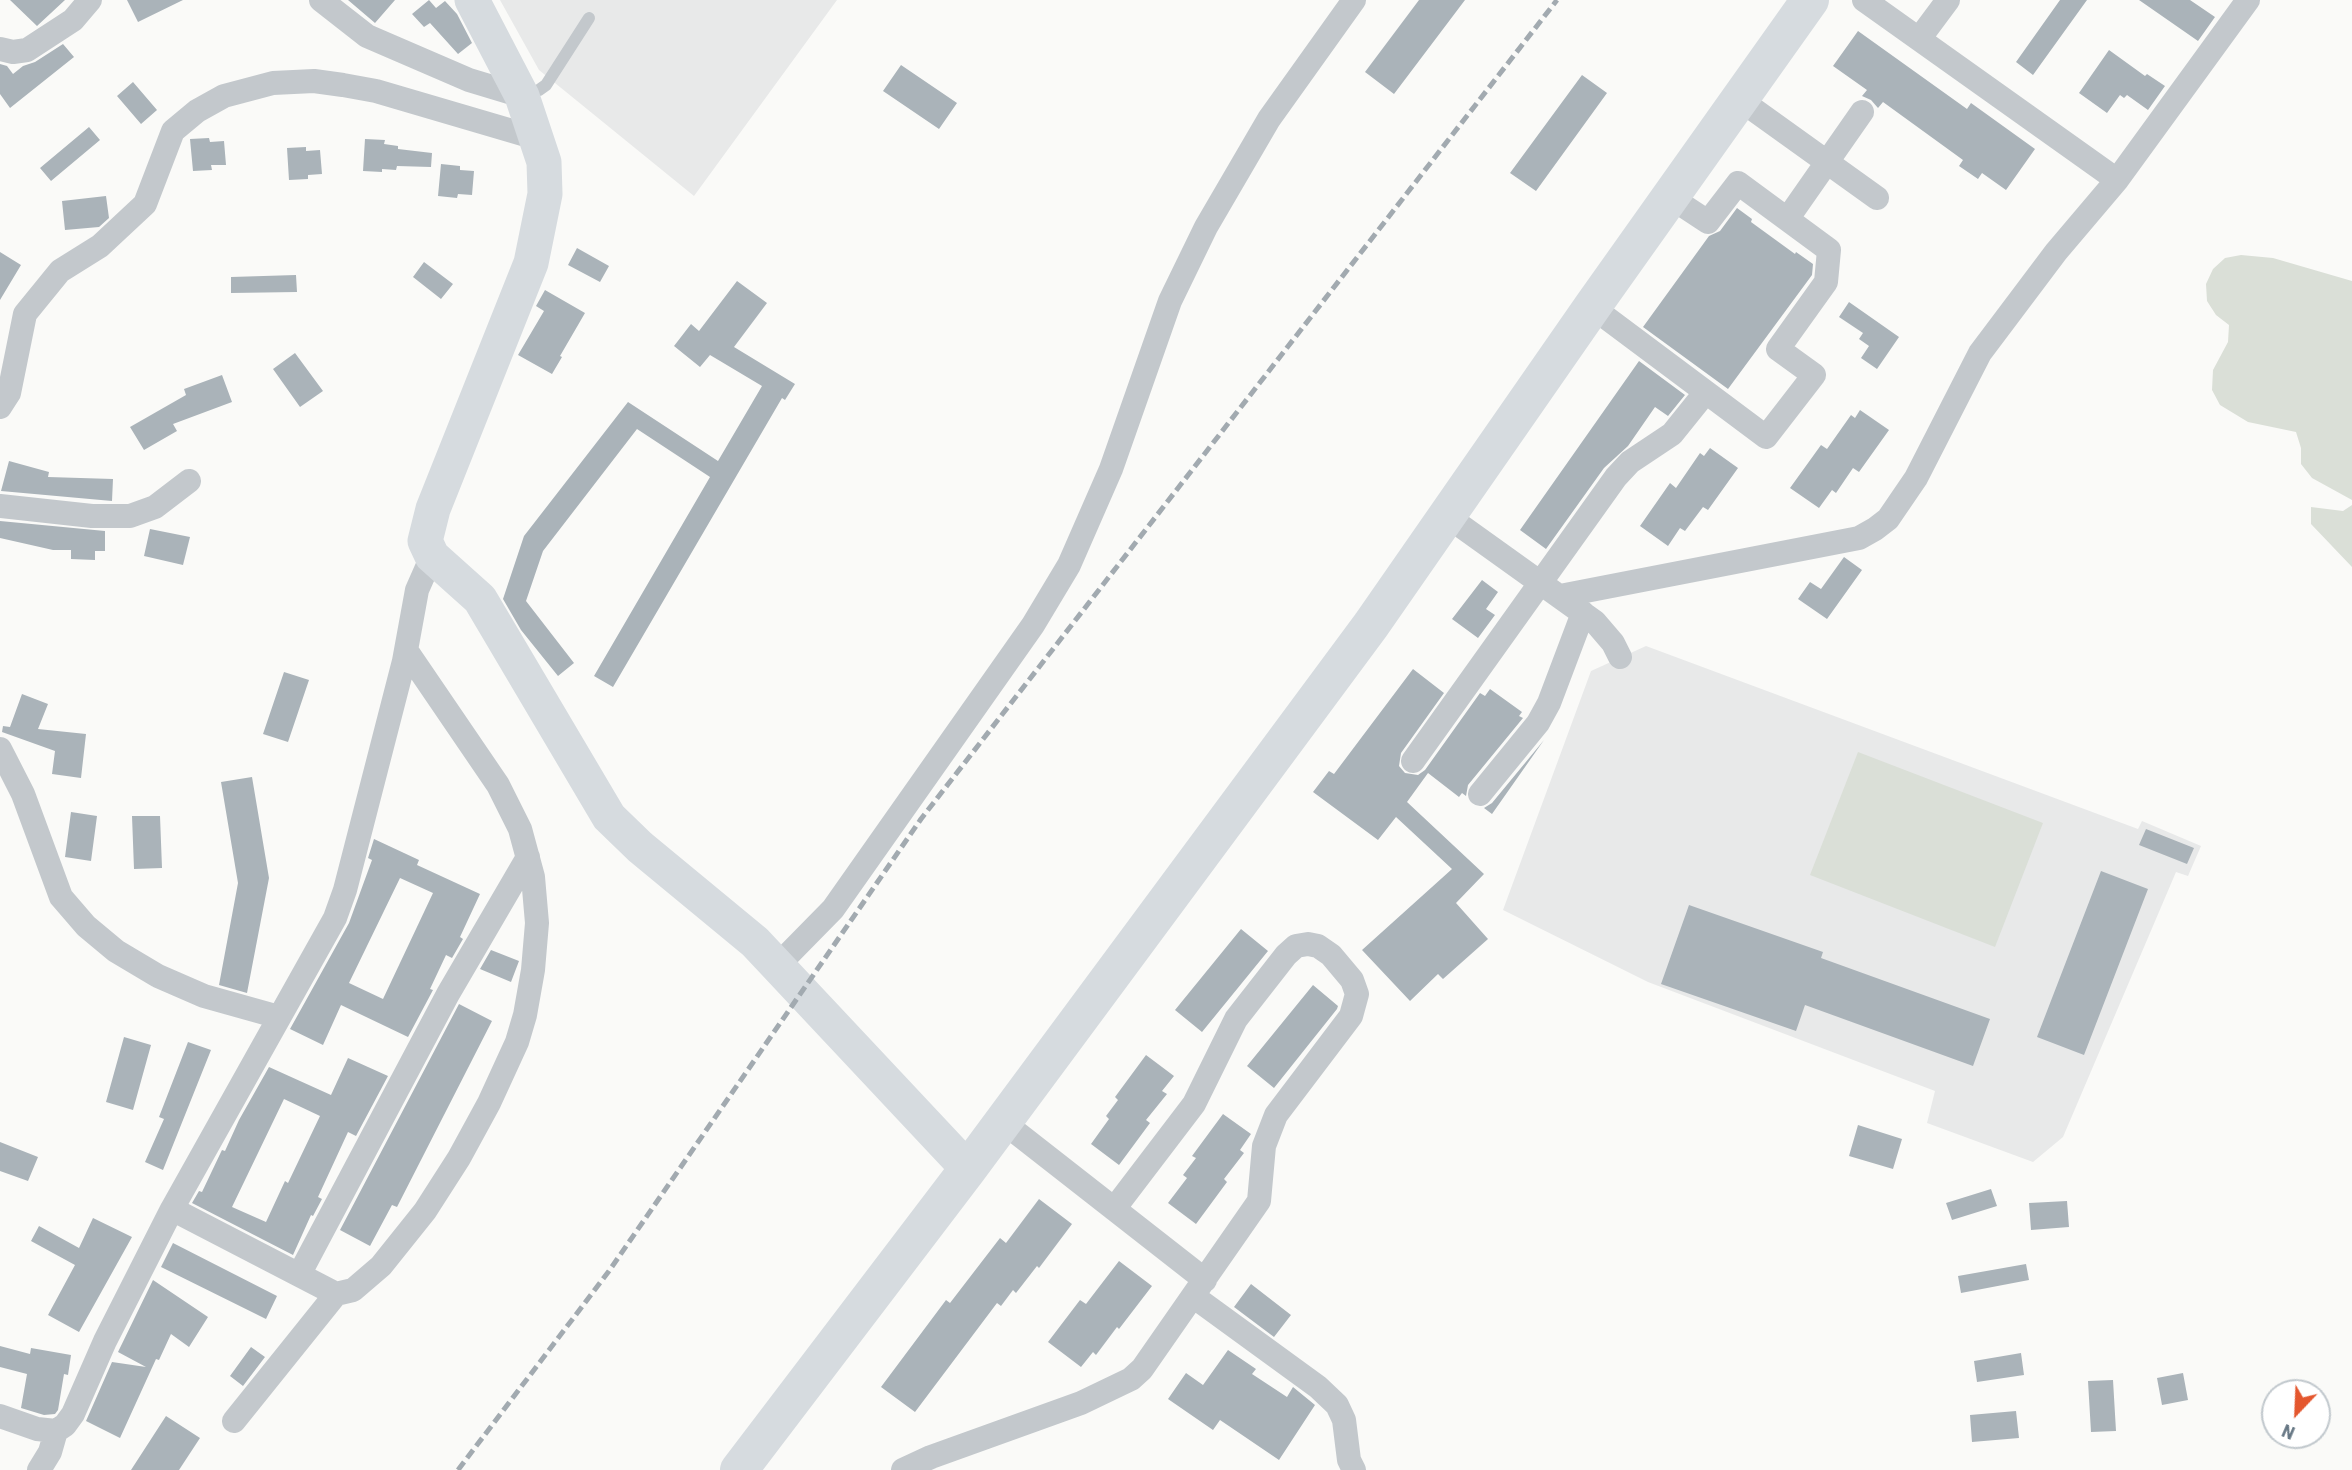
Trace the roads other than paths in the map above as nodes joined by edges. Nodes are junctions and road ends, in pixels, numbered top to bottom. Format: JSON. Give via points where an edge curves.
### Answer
{"nodes":[{"id":1,"x":90,"y":0,"type":"edge"},
{"id":2,"x":321,"y":0,"type":"edge"},
{"id":3,"x":472,"y":0,"type":"edge"},
{"id":4,"x":1810,"y":0,"type":"edge"},
{"id":5,"x":1864,"y":0,"type":"edge"},
{"id":6,"x":1948,"y":0,"type":"edge"},
{"id":7,"x":2248,"y":0,"type":"edge"},
{"id":8,"x":1344,"y":4,"type":"edge"},
{"id":9,"x":589,"y":18,"type":"dead end"},
{"id":10,"x":1919,"y":39,"type":"junction"},
{"id":11,"x":0,"y":49,"type":"edge"},
{"id":12,"x":522,"y":96,"type":"junction"},
{"id":13,"x":1740,"y":99,"type":"junction"},
{"id":14,"x":1862,"y":112,"type":"dead end"},
{"id":15,"x":536,"y":138,"type":"junction"},
{"id":16,"x":1827,"y":162,"type":"junction"},
{"id":17,"x":2117,"y":180,"type":"junction"},
{"id":18,"x":1670,"y":197,"type":"junction"},
{"id":19,"x":1877,"y":198,"type":"dead end"},
{"id":20,"x":1788,"y":218,"type":"junction"},
{"id":21,"x":1592,"y":307,"type":"junction"},
{"id":22,"x":1705,"y":393,"type":"junction"},
{"id":23,"x":0,"y":407,"type":"edge"},
{"id":24,"x":189,"y":481,"type":"dead end"},
{"id":25,"x":0,"y":506,"type":"edge"},
{"id":26,"x":1447,"y":516,"type":"junction"},
{"id":27,"x":432,"y":556,"type":"junction"},
{"id":28,"x":1539,"y":582,"type":"junction"},
{"id":29,"x":1560,"y":596,"type":"junction"},
{"id":30,"x":1583,"y":613,"type":"junction"},
{"id":31,"x":406,"y":650,"type":"junction"},
{"id":32,"x":1620,"y":657,"type":"dead end"},
{"id":33,"x":0,"y":749,"type":"edge"},
{"id":34,"x":1413,"y":761,"type":"dead end"},
{"id":35,"x":1480,"y":794,"type":"dead end"},
{"id":36,"x":528,"y":857,"type":"junction"},
{"id":37,"x":777,"y":966,"type":"junction"},
{"id":38,"x":279,"y":1017,"type":"junction"},
{"id":39,"x":1003,"y":1122,"type":"junction"},
{"id":40,"x":968,"y":1169,"type":"junction"},
{"id":41,"x":172,"y":1209,"type":"junction"},
{"id":42,"x":1114,"y":1209,"type":"junction"},
{"id":43,"x":299,"y":1275,"type":"junction"},
{"id":44,"x":1199,"y":1288,"type":"junction"},
{"id":45,"x":336,"y":1294,"type":"junction"},
{"id":46,"x":0,"y":1416,"type":"edge"},
{"id":47,"x":234,"y":1421,"type":"dead end"},
{"id":48,"x":56,"y":1431,"type":"junction"},
{"id":49,"x":39,"y":1470,"type":"edge"},
{"id":50,"x":739,"y":1470,"type":"edge"},
{"id":51,"x":903,"y":1470,"type":"edge"},
{"id":52,"x":1354,"y":1470,"type":"edge"}],
"edges":[{"from":1,"to":11,"type":"street","via":[[73,20],[27,50]]},
{"from":2,"to":12,"type":"street","via":[[367,36],[469,80]]},
{"from":3,"to":12,"type":"main road"},
{"from":4,"to":13,"type":"main road"},
{"from":5,"to":10,"type":"street"},
{"from":6,"to":10,"type":"street"},
{"from":7,"to":17,"type":"street"},
{"from":8,"to":37,"type":"street","via":[[1206,227],[1170,301],[1069,565],[1033,625],[833,909]]},
{"from":9,"to":12,"type":"lane","via":[[546,85]]},
{"from":10,"to":17,"type":"street"},
{"from":12,"to":15,"type":"main road"},
{"from":13,"to":16,"type":"street"},
{"from":13,"to":18,"type":"main road"},
{"from":14,"to":16,"type":"street"},
{"from":15,"to":23,"type":"street","via":[[376,91],[314,81],[274,83],[225,96],[173,131],[145,204],[100,246],[60,271],[25,314],[12,384]]},
{"from":15,"to":27,"type":"main road","via":[[544,162],[545,194],[534,251],[433,509],[425,541]]},
{"from":16,"to":19,"type":"street"},
{"from":16,"to":20,"type":"street"},
{"from":17,"to":29,"type":"street","via":[[2056,251],[1980,353],[1916,478],[1888,519],[1875,529],[1859,538]]},
{"from":18,"to":20,"type":"street","via":[[1708,222],[1738,183]]},
{"from":18,"to":21,"type":"main road"},
{"from":20,"to":22,"type":"street","via":[[1829,250],[1826,282],[1778,349],[1814,375],[1766,437]]},
{"from":21,"to":22,"type":"street"},
{"from":21,"to":26,"type":"main road"},
{"from":22,"to":28,"type":"street","via":[[1672,434],[1616,477]]},
{"from":24,"to":25,"type":"street","via":[[155,507],[130,516]]},
{"from":26,"to":28,"type":"street"},
{"from":26,"to":39,"type":"main road"},
{"from":27,"to":31,"type":"street","via":[[417,590]]},
{"from":27,"to":37,"type":"main road","via":[[480,599],[610,817]]},
{"from":28,"to":29,"type":"street"},
{"from":28,"to":34,"type":"street"},
{"from":29,"to":30,"type":"street"},
{"from":30,"to":32,"type":"street","via":[[1613,643]]},
{"from":30,"to":35,"type":"street","via":[[1538,723]]},
{"from":31,"to":36,"type":"street","via":[[498,785]]},
{"from":31,"to":38,"type":"street","via":[[345,890],[335,918]]},
{"from":33,"to":38,"type":"street","via":[[23,794],[61,897],[86,926],[158,976],[204,996]]},
{"from":36,"to":43,"type":"street"},
{"from":36,"to":45,"type":"street","via":[[537,923],[533,970],[517,1042],[489,1103],[425,1211],[381,1266],[353,1290]]},
{"from":37,"to":40,"type":"main road"},
{"from":38,"to":41,"type":"street"},
{"from":39,"to":40,"type":"main road"},
{"from":39,"to":42,"type":"street"},
{"from":40,"to":50,"type":"main road"},
{"from":41,"to":43,"type":"street"},
{"from":41,"to":48,"type":"street","via":[[73,1414]]},
{"from":42,"to":44,"type":"street"},
{"from":42,"to":44,"type":"street","via":[[1194,1104],[1236,1019],[1286,955],[1296,946],[1308,944],[1331,955],[1352,980],[1355,1006],[1276,1115],[1264,1146],[1259,1201]]},
{"from":43,"to":45,"type":"street"},
{"from":44,"to":51,"type":"street","via":[[1131,1379],[1081,1403]]},
{"from":44,"to":52,"type":"street","via":[[1337,1405]]},
{"from":45,"to":47,"type":"street"},
{"from":46,"to":48,"type":"street"},
{"from":48,"to":49,"type":"street"}]}
